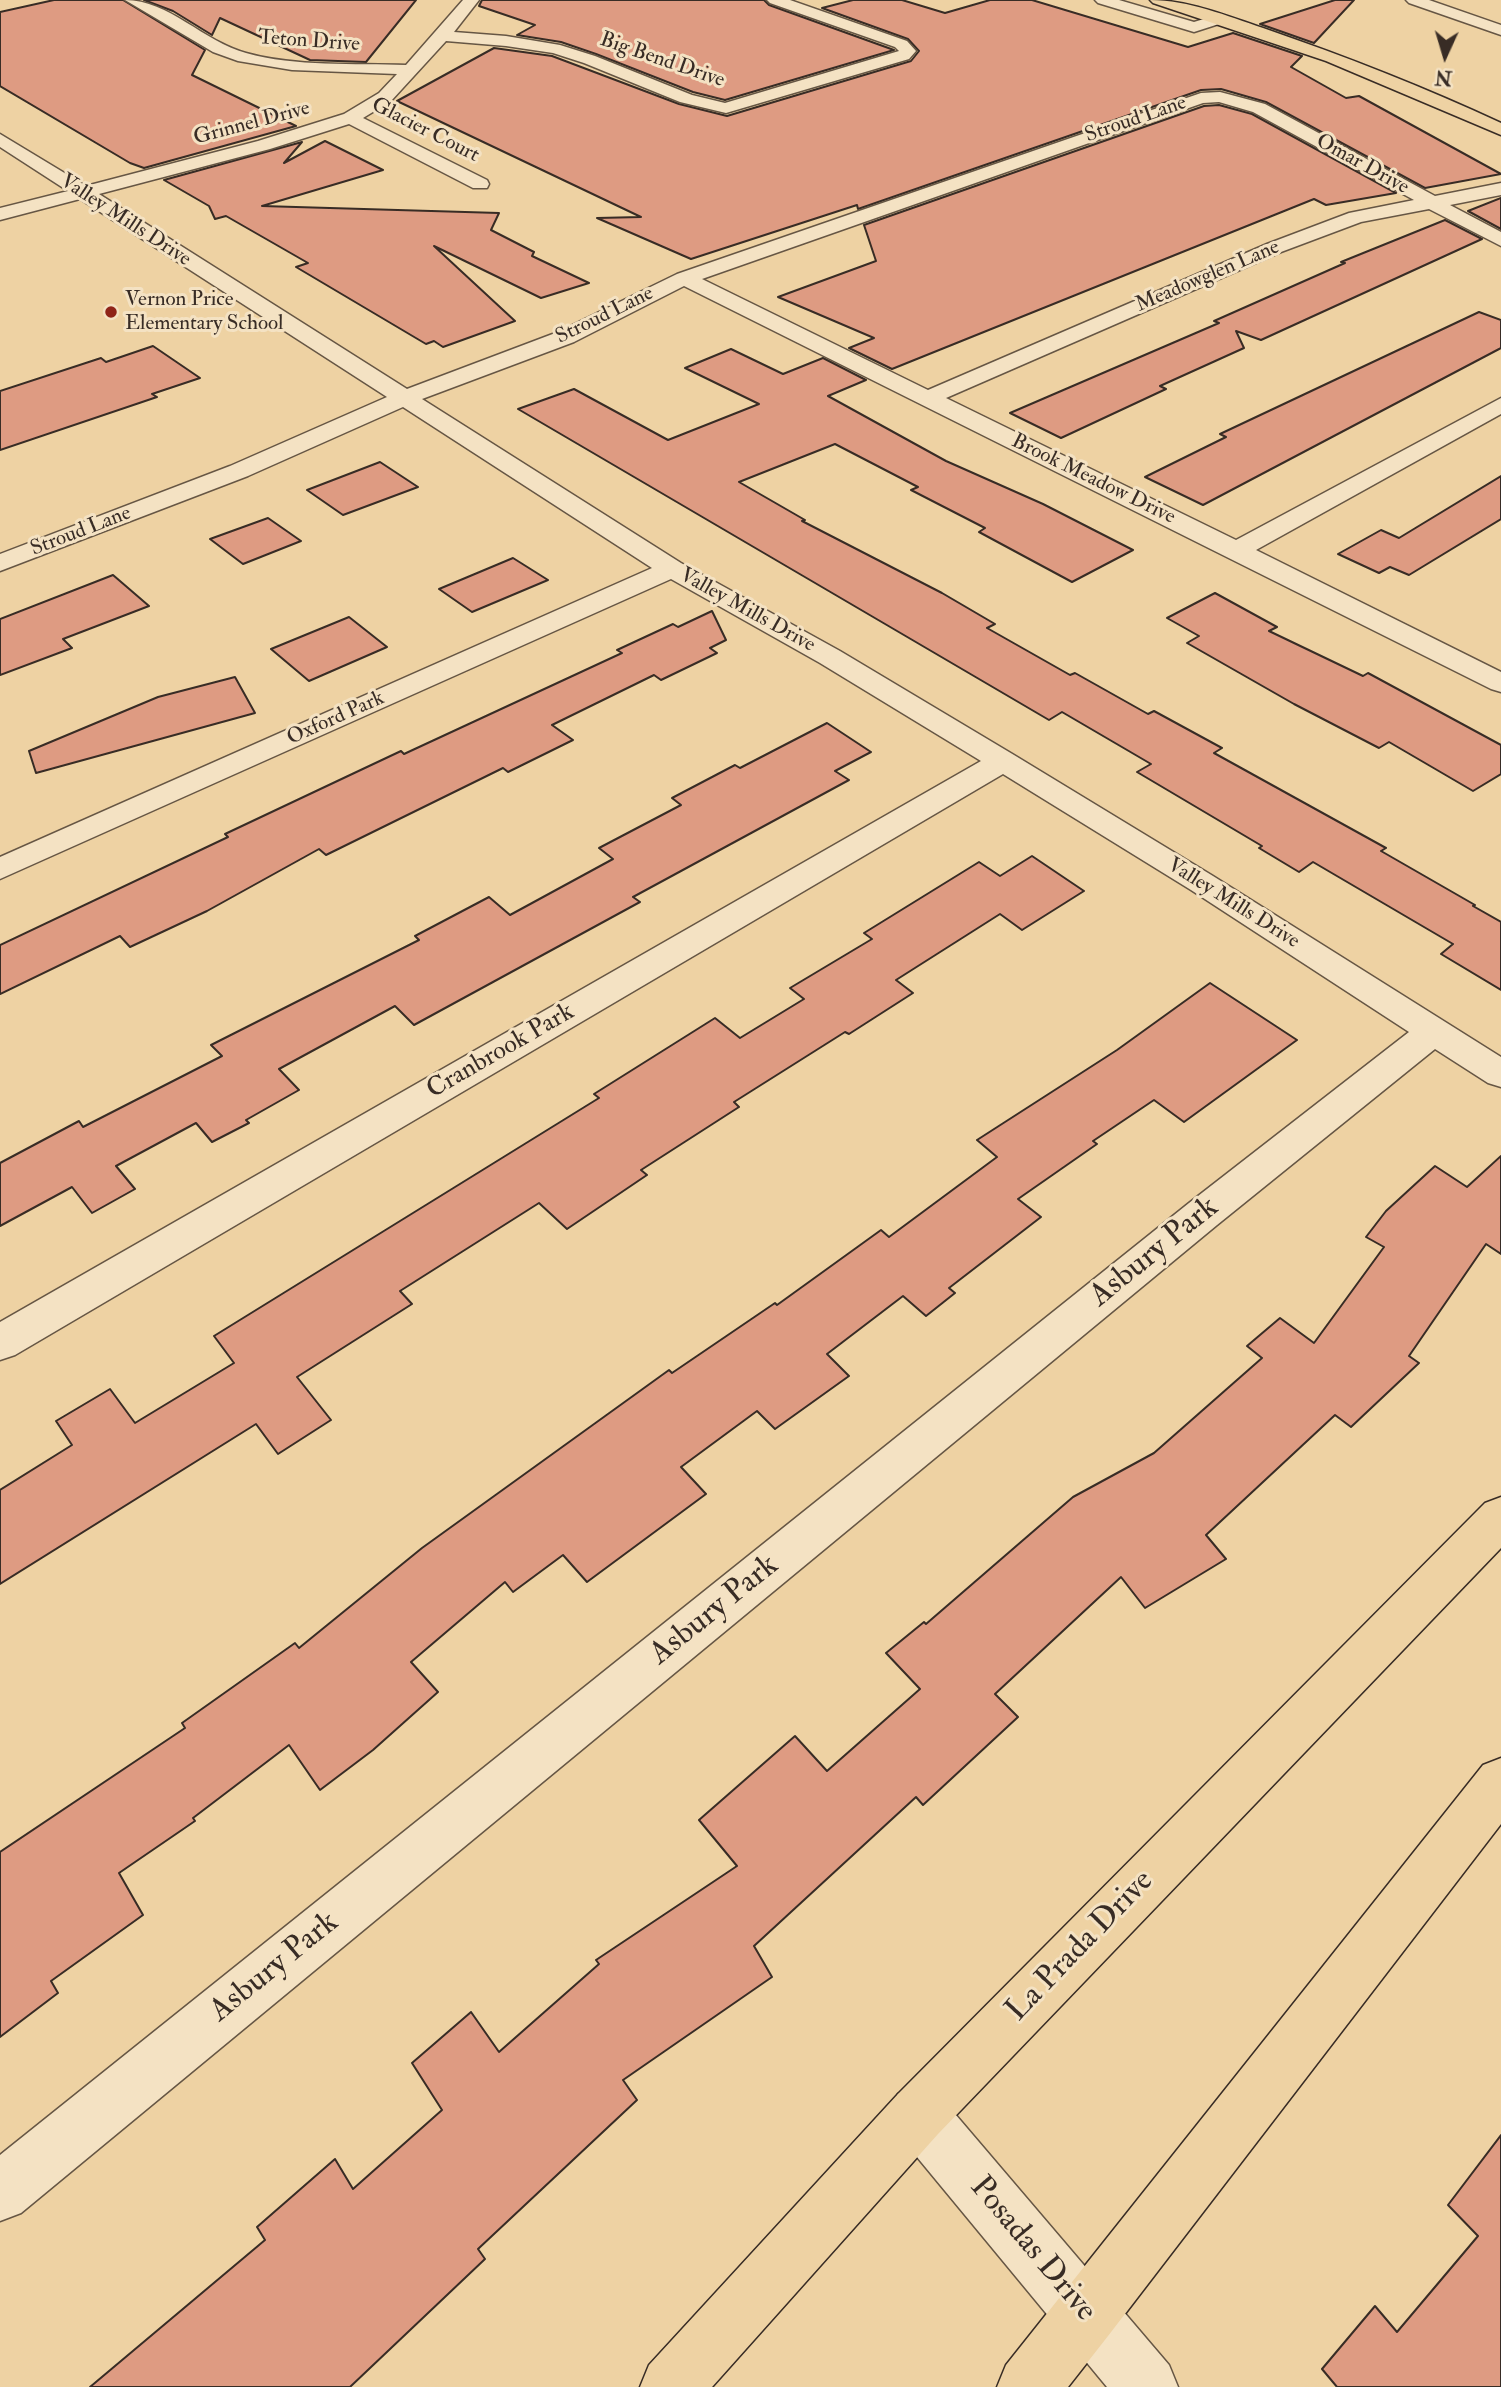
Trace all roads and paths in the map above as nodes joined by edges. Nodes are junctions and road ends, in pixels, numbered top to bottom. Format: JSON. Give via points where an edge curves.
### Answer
{"nodes":[{"id":1,"x":133,"y":0,"type":"edge"},
{"id":2,"x":471,"y":0,"type":"edge"},
{"id":3,"x":775,"y":0,"type":"edge"},
{"id":4,"x":1103,"y":0,"type":"edge"},
{"id":5,"x":1158,"y":0,"type":"edge"},
{"id":6,"x":1423,"y":1,"type":"edge"},
{"id":7,"x":1220,"y":19,"type":"junction"},
{"id":8,"x":1501,"y":30,"type":"edge"},
{"id":9,"x":442,"y":36,"type":"junction"},
{"id":10,"x":412,"y":70,"type":"junction"},
{"id":11,"x":1220,"y":97,"type":"joint"},
{"id":12,"x":350,"y":118,"type":"junction"},
{"id":13,"x":1501,"y":130,"type":"edge"},
{"id":14,"x":0,"y":139,"type":"edge"},
{"id":15,"x":480,"y":184,"type":"dead end"},
{"id":16,"x":1501,"y":189,"type":"edge"},
{"id":17,"x":80,"y":192,"type":"junction"},
{"id":18,"x":1430,"y":203,"type":"junction"},
{"id":19,"x":0,"y":214,"type":"edge"},
{"id":20,"x":1501,"y":240,"type":"edge"},
{"id":21,"x":684,"y":278,"type":"junction"},
{"id":22,"x":404,"y":398,"type":"junction"},
{"id":23,"x":926,"y":399,"type":"junction"},
{"id":24,"x":1501,"y":405,"type":"edge"},
{"id":25,"x":1237,"y":550,"type":"junction"},
{"id":26,"x":0,"y":563,"type":"edge"},
{"id":27,"x":672,"y":569,"type":"junction"},
{"id":28,"x":1501,"y":683,"type":"edge"},
{"id":29,"x":1003,"y":761,"type":"junction"},
{"id":30,"x":0,"y":869,"type":"edge"},
{"id":31,"x":1433,"y":1032,"type":"junction"},
{"id":32,"x":1501,"y":1074,"type":"edge"},
{"id":33,"x":0,"y":1343,"type":"edge"},
{"id":34,"x":1501,"y":1517,"type":"edge"},
{"id":35,"x":1501,"y":1783,"type":"edge"},
{"id":36,"x":918,"y":2114,"type":"junction"},
{"id":37,"x":0,"y":2192,"type":"edge"},
{"id":38,"x":1087,"y":2315,"type":"junction"},
{"id":39,"x":671,"y":2387,"type":"edge"},
{"id":40,"x":1028,"y":2387,"type":"edge"},
{"id":41,"x":1147,"y":2387,"type":"edge"}],
"edges":[{"from":1,"to":10,"type":"street","name":"Teton Drive","via":[[219,49],[244,58],[292,65]]},
{"from":2,"to":9,"type":"street","name":"Grinnel Drive"},
{"from":3,"to":9,"type":"street","name":"Big Bend Drive","via":[[901,44],[908,51],[726,108],[698,103],[569,52]]},
{"from":4,"to":7,"type":"street","via":[[1194,27]]},
{"from":5,"to":7,"type":"main road"},
{"from":6,"to":8,"type":"street"},
{"from":7,"to":13,"type":"main road","via":[[1381,75]]},
{"from":9,"to":10,"type":"street","name":"Grinnel Drive"},
{"from":10,"to":12,"type":"street","name":"Grinnel Drive","via":[[385,97]]},
{"from":11,"to":18,"type":"street","name":"Omar Drive","via":[[1259,108]]},
{"from":11,"to":21,"type":"street","name":"Stroud Lane","via":[[1200,98],[1099,131]]},
{"from":12,"to":15,"type":"street","name":"Glacier Court"},
{"from":12,"to":17,"type":"street","name":"Grinnel Drive"},
{"from":14,"to":17,"type":"street","name":"Valley Mills Drive"},
{"from":16,"to":18,"type":"street","name":"Meadowglen Lane"},
{"from":17,"to":19,"type":"street","name":"Grinnel Drive"},
{"from":17,"to":22,"type":"street","name":"Valley Mills Drive"},
{"from":18,"to":20,"type":"street","name":"Omar Drive"},
{"from":18,"to":23,"type":"street","name":"Meadowglen Lane","via":[[1356,217],[1274,248]]},
{"from":21,"to":22,"type":"street","name":"Stroud Lane","via":[[566,337]]},
{"from":21,"to":23,"type":"street","name":"Brook Meadow Drive"},
{"from":22,"to":26,"type":"street","name":"Stroud Lane","via":[[239,471]]},
{"from":22,"to":27,"type":"street","name":"Valley Mills Drive"},
{"from":23,"to":25,"type":"street","name":"Brook Meadow Drive"},
{"from":24,"to":25,"type":"street"},
{"from":25,"to":28,"type":"street","name":"Brook Meadow Drive"},
{"from":27,"to":29,"type":"street","name":"Valley Mills Drive"},
{"from":27,"to":30,"type":"street","name":"Oxford Park"},
{"from":29,"to":31,"type":"street","name":"Valley Mills Drive"},
{"from":29,"to":33,"type":"street","name":"Cranbrook Park"},
{"from":31,"to":32,"type":"street","name":"Valley Mills Drive"},
{"from":31,"to":37,"type":"street","name":"Asbury Park"},
{"from":34,"to":36,"type":"main road","name":"La Prada Drive"},
{"from":35,"to":38,"type":"main road"},
{"from":36,"to":38,"type":"street","name":"Posadas Drive"},
{"from":36,"to":39,"type":"main road","name":"La Prada Drive"},
{"from":38,"to":40,"type":"main road"},
{"from":38,"to":41,"type":"street","name":"Posadas Drive"}]}
